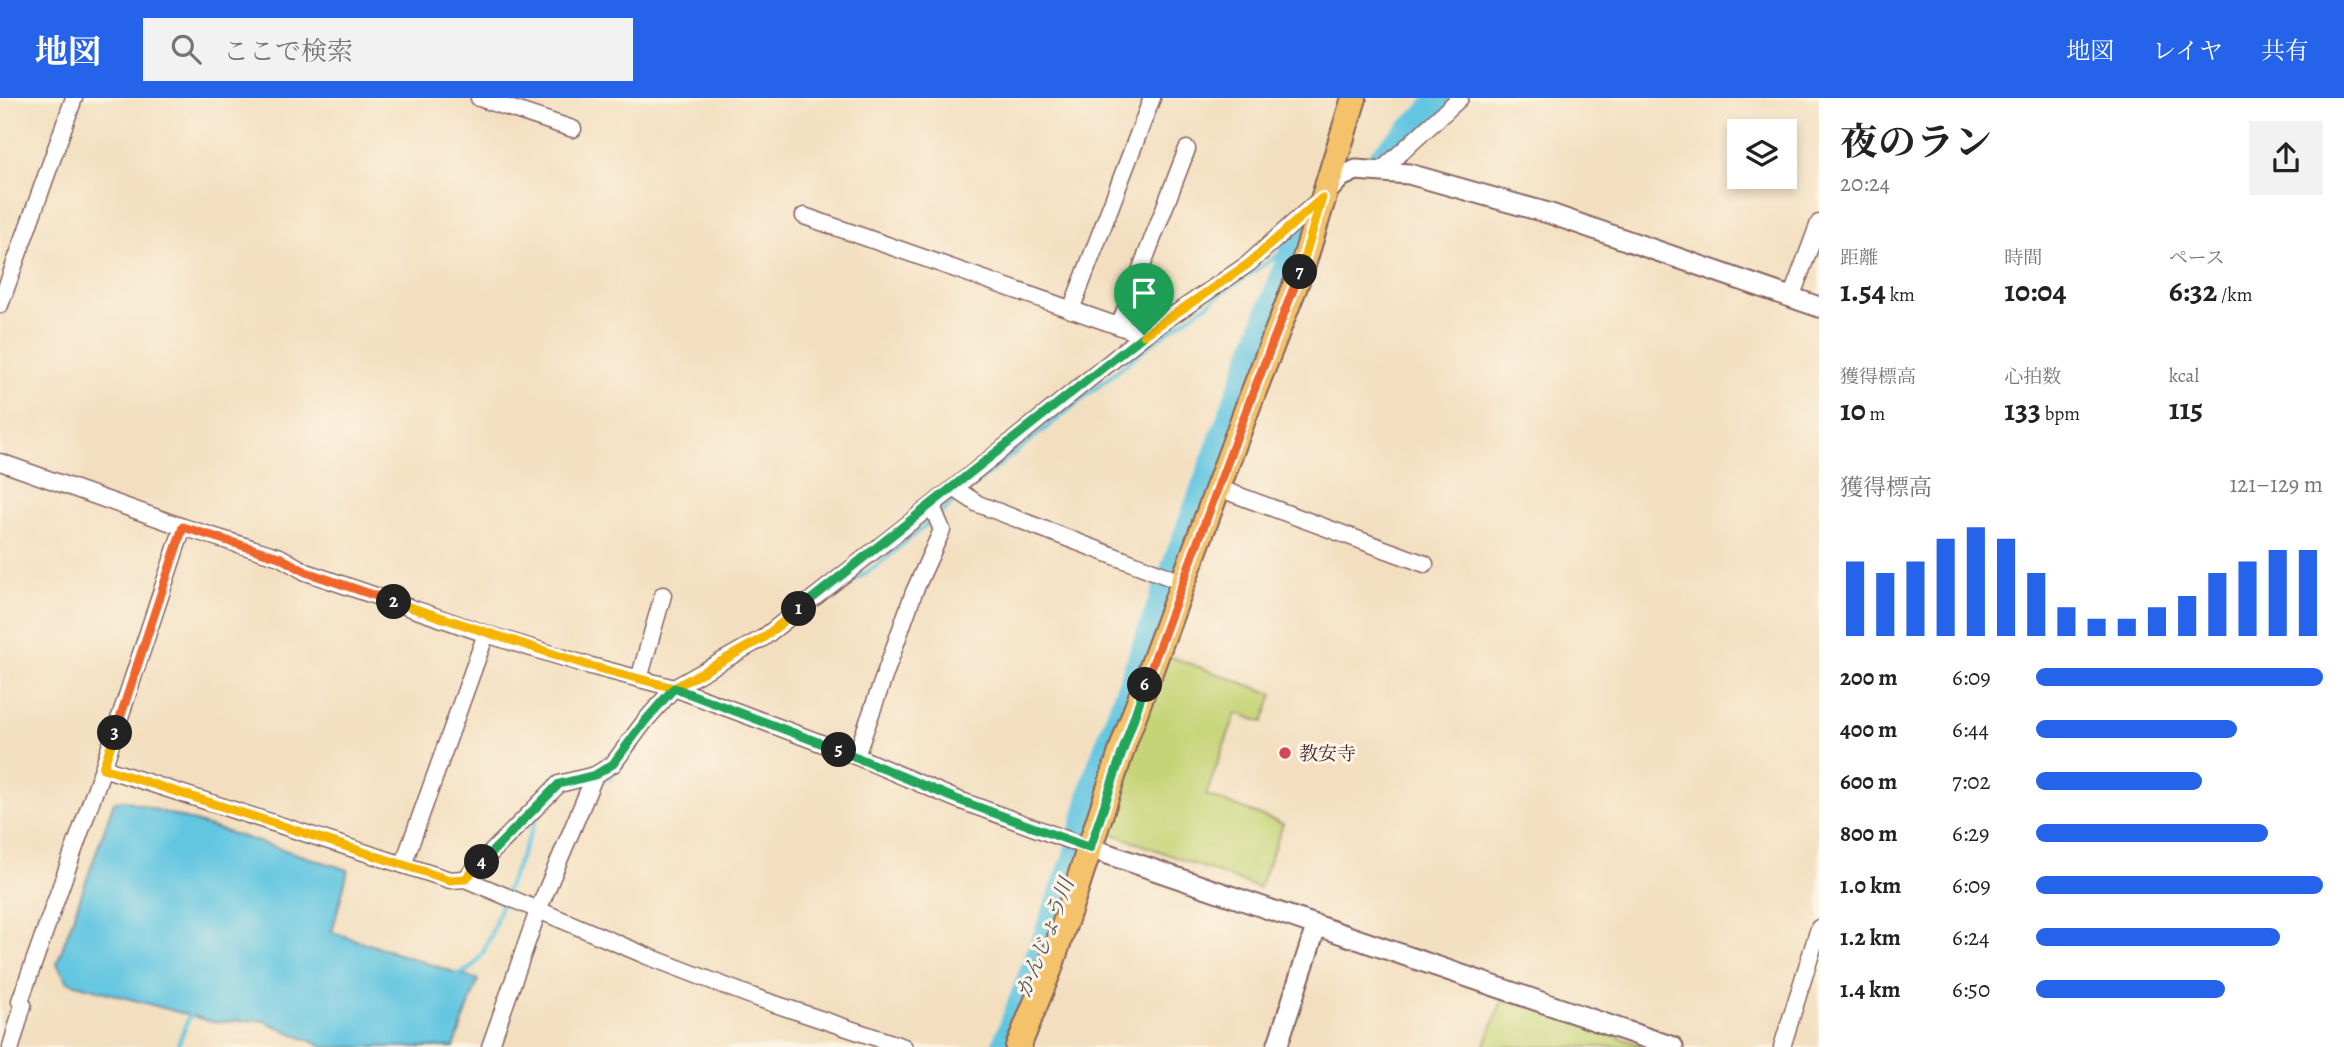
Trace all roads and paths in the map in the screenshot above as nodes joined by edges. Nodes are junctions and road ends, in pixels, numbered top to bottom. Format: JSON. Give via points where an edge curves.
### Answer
{"nodes":[{"id":1,"x":74,"y":98,"type":"edge"},
{"id":2,"x":479,"y":98,"type":"edge"},
{"id":3,"x":1152,"y":98,"type":"edge"},
{"id":4,"x":1353,"y":98,"type":"edge"},
{"id":5,"x":1460,"y":98,"type":"edge"},
{"id":6,"x":573,"y":129,"type":"dead end"},
{"id":7,"x":1187,"y":149,"type":"dead end"},
{"id":8,"x":1382,"y":170,"type":"junction"},
{"id":9,"x":1322,"y":198,"type":"junction"},
{"id":10,"x":804,"y":216,"type":"dead end"},
{"id":11,"x":1819,"y":223,"type":"edge"},
{"id":12,"x":1791,"y":298,"type":"junction"},
{"id":13,"x":0,"y":305,"type":"edge"},
{"id":14,"x":1819,"y":307,"type":"edge"},
{"id":15,"x":1072,"y":310,"type":"junction"},
{"id":16,"x":1119,"y":326,"type":"junction"},
{"id":17,"x":1144,"y":335,"type":"junction"},
{"id":18,"x":0,"y":462,"type":"edge"},
{"id":19,"x":954,"y":488,"type":"junction"},
{"id":20,"x":1218,"y":488,"type":"junction"},
{"id":21,"x":932,"y":506,"type":"junction"},
{"id":22,"x":183,"y":527,"type":"junction"},
{"id":23,"x":1424,"y":564,"type":"dead end"},
{"id":24,"x":1175,"y":579,"type":"junction"},
{"id":25,"x":663,"y":595,"type":"dead end"},
{"id":26,"x":486,"y":634,"type":"junction"},
{"id":27,"x":639,"y":679,"type":"junction"},
{"id":28,"x":674,"y":688,"type":"junction"},
{"id":29,"x":856,"y":756,"type":"junction"},
{"id":30,"x":103,"y":768,"type":"junction"},
{"id":31,"x":595,"y":775,"type":"junction"},
{"id":32,"x":1083,"y":845,"type":"junction"},
{"id":33,"x":403,"y":865,"type":"junction"},
{"id":34,"x":465,"y":879,"type":"junction"},
{"id":35,"x":539,"y":908,"type":"junction"},
{"id":36,"x":1316,"y":926,"type":"junction"},
{"id":37,"x":1819,"y":928,"type":"edge"},
{"id":38,"x":11,"y":1047,"type":"edge"},
{"id":39,"x":489,"y":1047,"type":"edge"},
{"id":40,"x":904,"y":1047,"type":"edge"},
{"id":41,"x":1018,"y":1047,"type":"edge"},
{"id":42,"x":1277,"y":1047,"type":"edge"},
{"id":43,"x":1673,"y":1047,"type":"edge"},
{"id":44,"x":1782,"y":1047,"type":"edge"}],
"edges":[{"from":1,"to":13,"type":"street"},
{"from":2,"to":6,"type":"street"},
{"from":3,"to":15,"type":"street"},
{"from":4,"to":9,"type":"main road"},
{"from":5,"to":8,"type":"street"},
{"from":7,"to":16,"type":"street"},
{"from":8,"to":9,"type":"street","via":[[1356,170],[1341,177]]},
{"from":8,"to":12,"type":"street","via":[[1537,210]]},
{"from":9,"to":17,"type":"street","via":[[1248,264]]},
{"from":9,"to":20,"type":"main road","via":[[1302,268]]},
{"from":10,"to":15,"type":"street"},
{"from":11,"to":12,"type":"street"},
{"from":12,"to":14,"type":"street"},
{"from":15,"to":16,"type":"street"},
{"from":16,"to":17,"type":"street"},
{"from":17,"to":19,"type":"street"},
{"from":18,"to":22,"type":"street"},
{"from":19,"to":21,"type":"street"},
{"from":19,"to":24,"type":"street","via":[[978,504]]},
{"from":20,"to":23,"type":"street"},
{"from":20,"to":24,"type":"main road"},
{"from":21,"to":28,"type":"street","via":[[763,638]]},
{"from":21,"to":29,"type":"street","via":[[942,530],[914,592]]},
{"from":22,"to":26,"type":"street","via":[[279,557],[306,572]]},
{"from":22,"to":30,"type":"street"},
{"from":24,"to":32,"type":"main road","via":[[1125,740]]},
{"from":25,"to":27,"type":"street"},
{"from":26,"to":27,"type":"street"},
{"from":26,"to":33,"type":"street"},
{"from":27,"to":28,"type":"street"},
{"from":28,"to":29,"type":"street"},
{"from":28,"to":31,"type":"street","via":[[613,764]]},
{"from":29,"to":32,"type":"street","via":[[956,799]]},
{"from":30,"to":33,"type":"street"},
{"from":30,"to":38,"type":"street","via":[[20,1001],[23,1005]]},
{"from":31,"to":34,"type":"street","via":[[559,784]]},
{"from":31,"to":35,"type":"street"},
{"from":32,"to":36,"type":"street"},
{"from":32,"to":41,"type":"main road","via":[[1049,968]]},
{"from":33,"to":34,"type":"street","via":[[450,880]]},
{"from":34,"to":35,"type":"street"},
{"from":35,"to":39,"type":"street"},
{"from":35,"to":40,"type":"street","via":[[754,997]]},
{"from":36,"to":42,"type":"street"},
{"from":36,"to":43,"type":"street"},
{"from":37,"to":44,"type":"street"}]}
